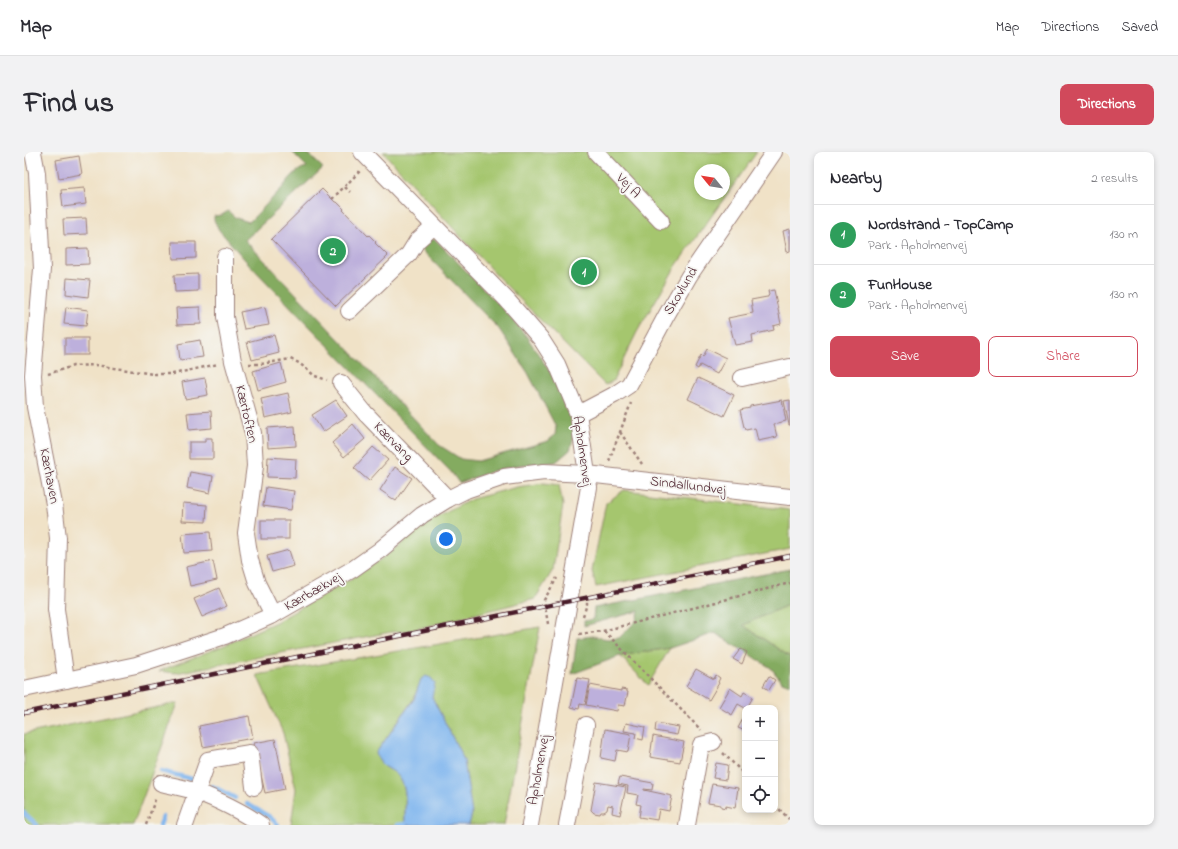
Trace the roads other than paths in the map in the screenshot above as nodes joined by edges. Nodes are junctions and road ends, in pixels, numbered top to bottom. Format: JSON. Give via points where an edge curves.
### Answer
{"nodes":[{"id":1,"x":33,"y":152,"type":"edge"},
{"id":2,"x":596,"y":152,"type":"edge"},
{"id":3,"x":774,"y":152,"type":"edge"},
{"id":4,"x":366,"y":157,"type":"edge"},
{"id":5,"x":661,"y":221,"type":"dead end"},
{"id":6,"x":434,"y":226,"type":"junction"},
{"id":7,"x":225,"y":257,"type":"dead end"},
{"id":8,"x":349,"y":311,"type":"dead end"},
{"id":9,"x":790,"y":367,"type":"edge"},
{"id":10,"x":742,"y":378,"type":"dead end"},
{"id":11,"x":341,"y":383,"type":"road end"},
{"id":12,"x":578,"y":414,"type":"junction"},
{"id":13,"x":587,"y":474,"type":"junction"},
{"id":14,"x":790,"y":497,"type":"edge"},
{"id":15,"x":448,"y":499,"type":"junction"},
{"id":16,"x":273,"y":615,"type":"junction"},
{"id":17,"x":66,"y":680,"type":"junction"},
{"id":18,"x":24,"y":688,"type":"edge"},
{"id":19,"x":586,"y":725,"type":"dead end"},
{"id":20,"x":713,"y":742,"type":"road end"},
{"id":21,"x":161,"y":783,"type":"road end"},
{"id":22,"x":254,"y":787,"type":"dead end"},
{"id":23,"x":196,"y":792,"type":"junction"},
{"id":24,"x":185,"y":825,"type":"edge"},
{"id":25,"x":260,"y":825,"type":"edge"},
{"id":26,"x":530,"y":825,"type":"edge"},
{"id":27,"x":567,"y":825,"type":"edge"},
{"id":28,"x":687,"y":825,"type":"edge"}],
"edges":[{"from":1,"to":17,"type":"street","name":"Kærhaven","via":[[37,173],[42,269],[33,375],[35,407],[58,531],[56,609]]},
{"from":2,"to":5,"type":"street","name":"Vej A"},
{"from":3,"to":12,"type":"street","name":"Skovlund","via":[[689,276],[629,385]]},
{"from":4,"to":6,"type":"street","name":"Apholmenvej"},
{"from":6,"to":8,"type":"street","via":[[417,241],[409,254]]},
{"from":6,"to":12,"type":"street","name":"Apholmenvej","via":[[507,300],[541,339],[557,364]]},
{"from":7,"to":16,"type":"street","name":"Kærtoften","via":[[225,317],[233,360],[253,434],[255,466],[246,533],[257,583]]},
{"from":9,"to":10,"type":"street"},
{"from":11,"to":15,"type":"street","name":"Kærvang","via":[[375,424]]},
{"from":12,"to":13,"type":"street","name":"Apholmenvej"},
{"from":13,"to":14,"type":"street","name":"Sindallundvej"},
{"from":13,"to":15,"type":"street","name":"Kærbækvej","via":[[544,472],[504,477]]},
{"from":13,"to":26,"type":"street","name":"Apholmenvej","via":[[589,487]]},
{"from":15,"to":16,"type":"street","name":"Kærbækvej","via":[[422,515],[353,569]]},
{"from":16,"to":17,"type":"street","name":"Kærbækvej","via":[[225,636],[136,665]]},
{"from":17,"to":18,"type":"street","name":"Kærbækvej"},
{"from":19,"to":27,"type":"street"},
{"from":20,"to":28,"type":"street","via":[[701,745]]},
{"from":21,"to":23,"type":"street"},
{"from":22,"to":23,"type":"street","via":[[250,753],[208,760]]},
{"from":23,"to":24,"type":"street"},
{"from":23,"to":25,"type":"street","via":[[238,811]]}]}
